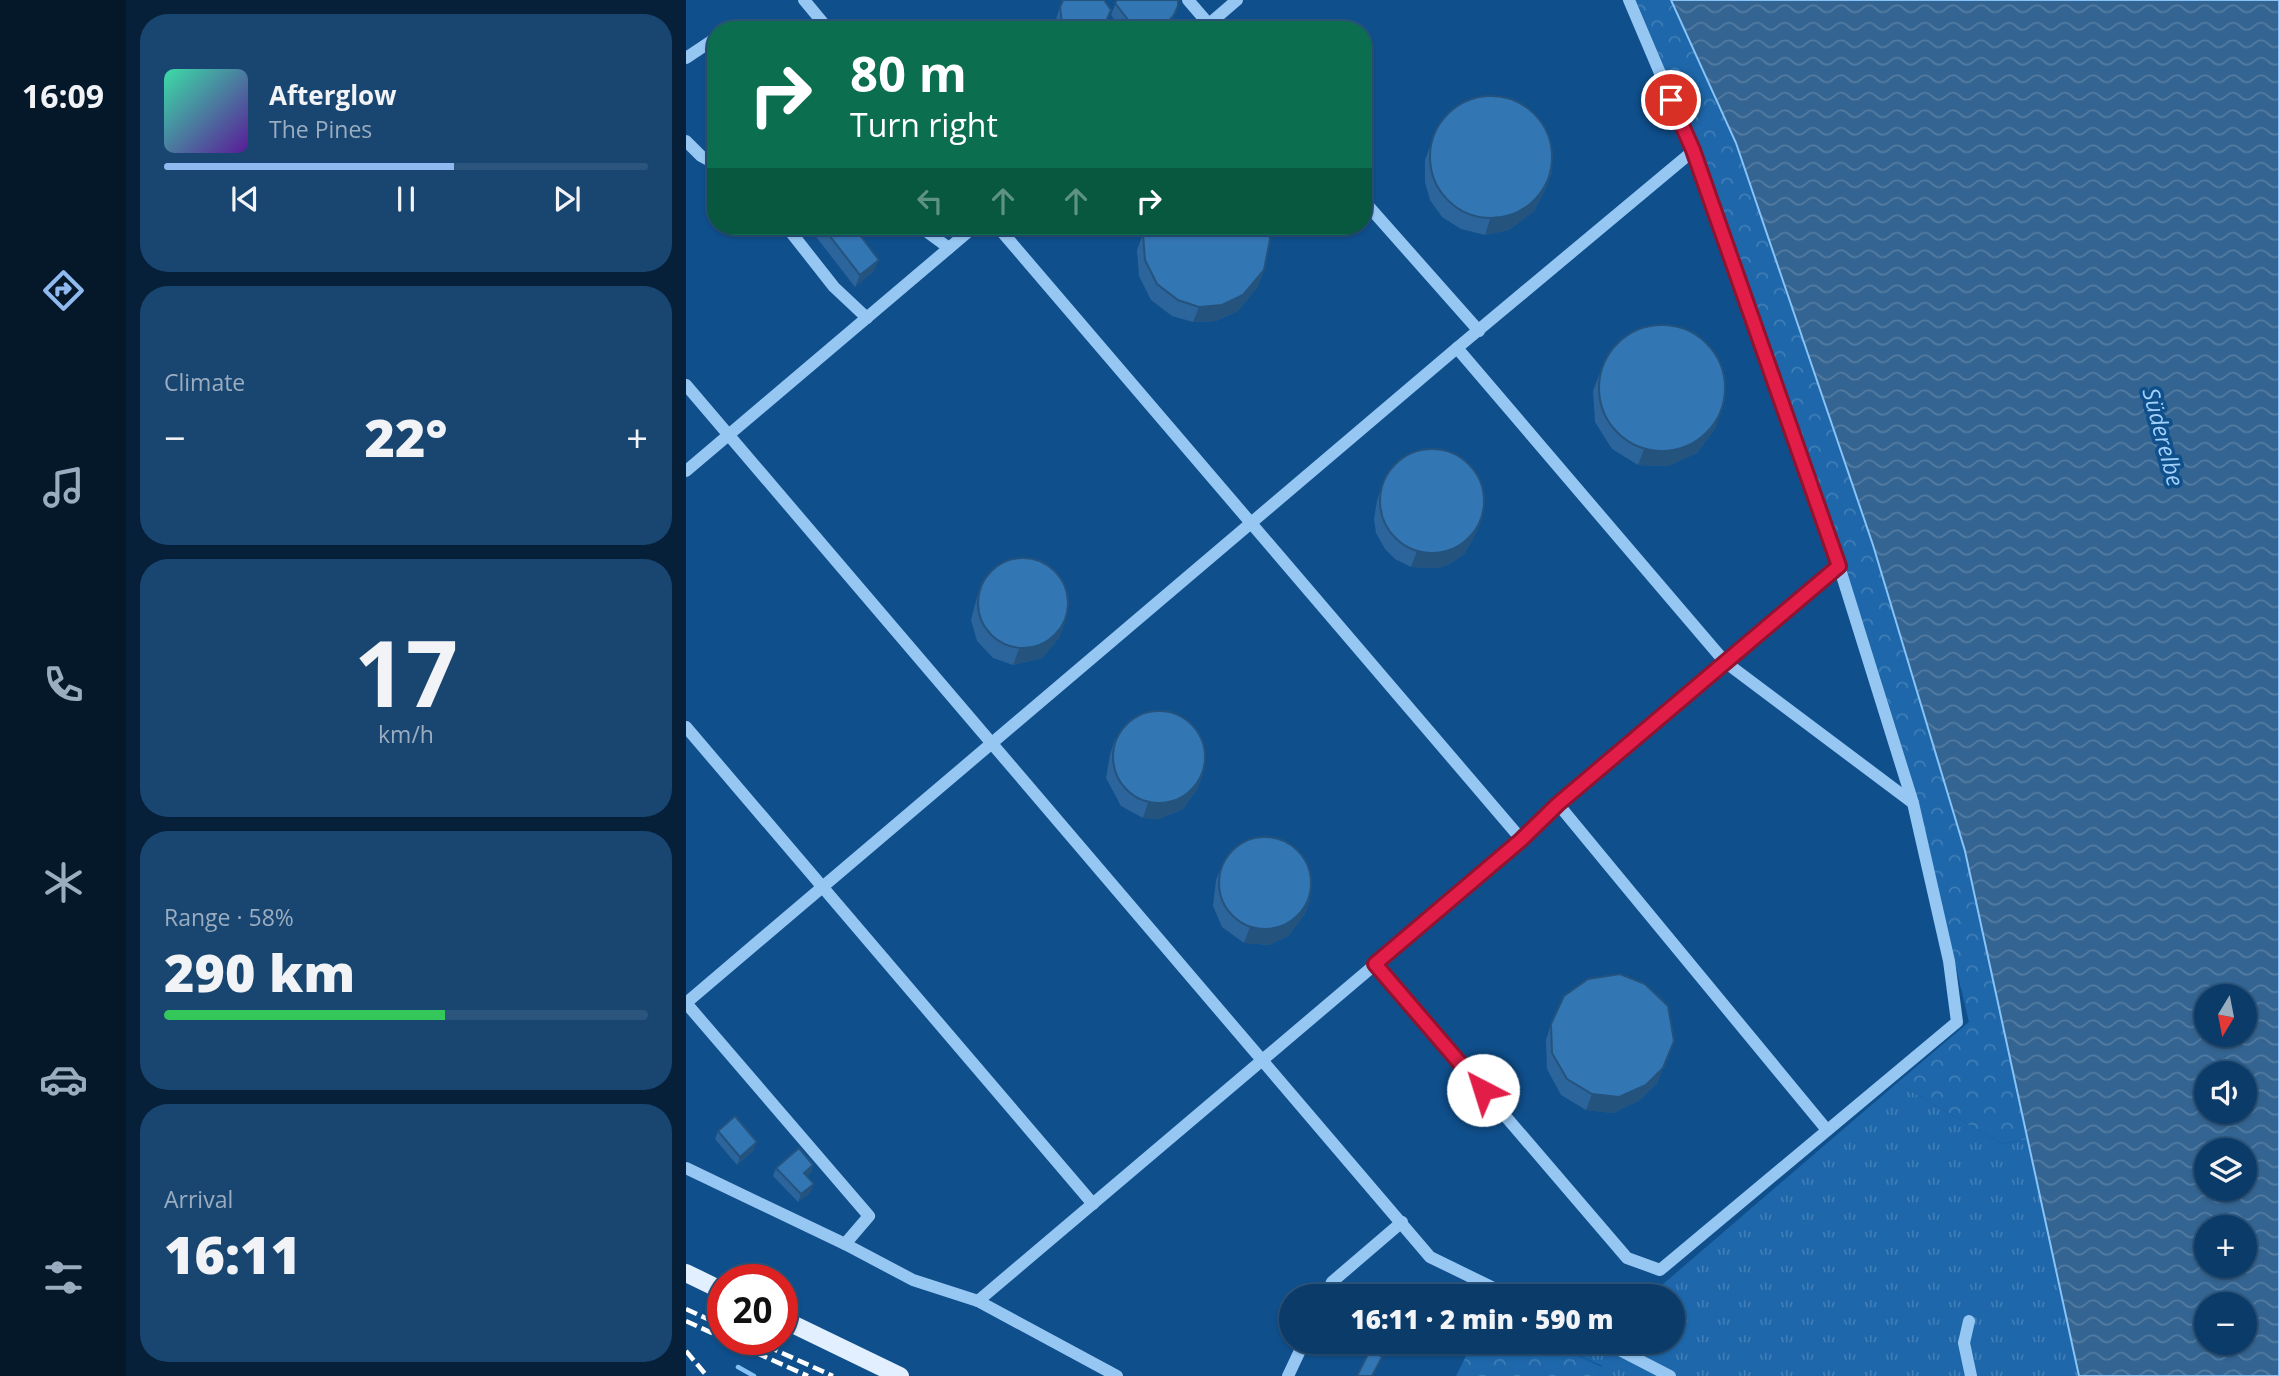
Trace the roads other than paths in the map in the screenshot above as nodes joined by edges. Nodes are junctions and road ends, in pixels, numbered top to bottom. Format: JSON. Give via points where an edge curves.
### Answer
{"nodes":[{"id":1,"x":804,"y":0,"type":"edge"},
{"id":2,"x":1188,"y":0,"type":"edge"},
{"id":3,"x":1237,"y":0,"type":"edge"},
{"id":4,"x":1629,"y":0,"type":"edge"},
{"id":5,"x":822,"y":21,"type":"edge"},
{"id":6,"x":1203,"y":21,"type":"edge"},
{"id":7,"x":1215,"y":21,"type":"edge"},
{"id":8,"x":707,"y":44,"type":"edge"},
{"id":9,"x":686,"y":58,"type":"edge"},
{"id":10,"x":686,"y":141,"type":"edge"},
{"id":11,"x":1693,"y":150,"type":"junction"},
{"id":12,"x":707,"y":159,"type":"edge"},
{"id":13,"x":1372,"y":210,"type":"edge"},
{"id":14,"x":793,"y":235,"type":"edge"},
{"id":15,"x":931,"y":235,"type":"edge"},
{"id":16,"x":964,"y":235,"type":"edge"},
{"id":17,"x":1005,"y":235,"type":"edge"},
{"id":18,"x":949,"y":248,"type":"junction"},
{"id":19,"x":867,"y":317,"type":"junction"},
{"id":20,"x":1479,"y":331,"type":"junction"},
{"id":21,"x":1457,"y":348,"type":"junction"},
{"id":22,"x":686,"y":385,"type":"edge"},
{"id":23,"x":729,"y":435,"type":"junction"},
{"id":24,"x":686,"y":471,"type":"edge"},
{"id":25,"x":1251,"y":523,"type":"junction"},
{"id":26,"x":1839,"y":566,"type":"junction"},
{"id":27,"x":1725,"y":662,"type":"junction"},
{"id":28,"x":686,"y":727,"type":"edge"},
{"id":29,"x":992,"y":743,"type":"junction"},
{"id":30,"x":1913,"y":803,"type":"junction"},
{"id":31,"x":1558,"y":804,"type":"junction"},
{"id":32,"x":1521,"y":840,"type":"junction"},
{"id":33,"x":823,"y":887,"type":"junction"},
{"id":34,"x":1375,"y":964,"type":"junction"},
{"id":35,"x":686,"y":1003,"type":"edge"},
{"id":36,"x":1263,"y":1060,"type":"junction"},
{"id":37,"x":1826,"y":1130,"type":"junction"},
{"id":38,"x":686,"y":1168,"type":"edge"},
{"id":39,"x":1093,"y":1204,"type":"junction"},
{"id":40,"x":1402,"y":1222,"type":"junction"},
{"id":41,"x":845,"y":1244,"type":"junction"},
{"id":42,"x":686,"y":1273,"type":"edge"},
{"id":43,"x":707,"y":1283,"type":"edge"},
{"id":44,"x":1331,"y":1284,"type":"edge"},
{"id":45,"x":1485,"y":1284,"type":"edge"},
{"id":46,"x":978,"y":1301,"type":"junction"},
{"id":47,"x":1969,"y":1321,"type":"dead end"},
{"id":48,"x":798,"y":1327,"type":"edge"},
{"id":49,"x":1298,"y":1354,"type":"edge"},
{"id":50,"x":1627,"y":1354,"type":"edge"},
{"id":51,"x":900,"y":1376,"type":"edge"},
{"id":52,"x":1116,"y":1376,"type":"edge"},
{"id":53,"x":1288,"y":1376,"type":"edge"},
{"id":54,"x":1670,"y":1376,"type":"edge"},
{"id":55,"x":1971,"y":1376,"type":"edge"}],
"edges":[{"from":1,"to":5,"type":"lane"},
{"from":2,"to":6,"type":"lane"},
{"from":3,"to":7,"type":"lane"},
{"from":4,"to":11,"type":"lane"},
{"from":8,"to":9,"type":"lane"},
{"from":10,"to":12,"type":"lane"},
{"from":11,"to":20,"type":"lane"},
{"from":11,"to":26,"type":"lane"},
{"from":13,"to":20,"type":"lane"},
{"from":14,"to":19,"type":"lane","via":[[834,287]]},
{"from":15,"to":18,"type":"lane"},
{"from":16,"to":18,"type":"lane"},
{"from":17,"to":25,"type":"lane"},
{"from":18,"to":19,"type":"lane"},
{"from":19,"to":23,"type":"lane"},
{"from":20,"to":21,"type":"lane"},
{"from":21,"to":25,"type":"lane"},
{"from":21,"to":27,"type":"lane"},
{"from":22,"to":23,"type":"lane"},
{"from":23,"to":24,"type":"lane"},
{"from":23,"to":29,"type":"lane"},
{"from":25,"to":29,"type":"lane"},
{"from":25,"to":32,"type":"lane"},
{"from":26,"to":27,"type":"lane"},
{"from":26,"to":30,"type":"lane"},
{"from":27,"to":30,"type":"lane"},
{"from":27,"to":31,"type":"lane"},
{"from":28,"to":33,"type":"lane"},
{"from":29,"to":33,"type":"lane"},
{"from":29,"to":36,"type":"lane"},
{"from":30,"to":37,"type":"lane","via":[[1949,961],[1957,1022]]},
{"from":31,"to":32,"type":"lane"},
{"from":31,"to":37,"type":"lane"},
{"from":32,"to":34,"type":"lane"},
{"from":33,"to":35,"type":"lane"},
{"from":33,"to":39,"type":"lane"},
{"from":34,"to":36,"type":"lane"},
{"from":34,"to":37,"type":"lane","via":[[1627,1258],[1660,1270]]},
{"from":35,"to":41,"type":"lane","via":[[869,1216]]},
{"from":36,"to":39,"type":"lane"},
{"from":36,"to":40,"type":"lane"},
{"from":38,"to":41,"type":"lane"},
{"from":39,"to":46,"type":"lane"},
{"from":40,"to":44,"type":"lane"},
{"from":40,"to":45,"type":"lane","via":[[1430,1257]]},
{"from":41,"to":46,"type":"lane","via":[[913,1280]]},
{"from":42,"to":43,"type":"main road"},
{"from":46,"to":52,"type":"lane"},
{"from":47,"to":55,"type":"lane","via":[[1964,1343]]},
{"from":48,"to":51,"type":"main road"},
{"from":49,"to":53,"type":"lane"},
{"from":50,"to":54,"type":"lane"}]}
